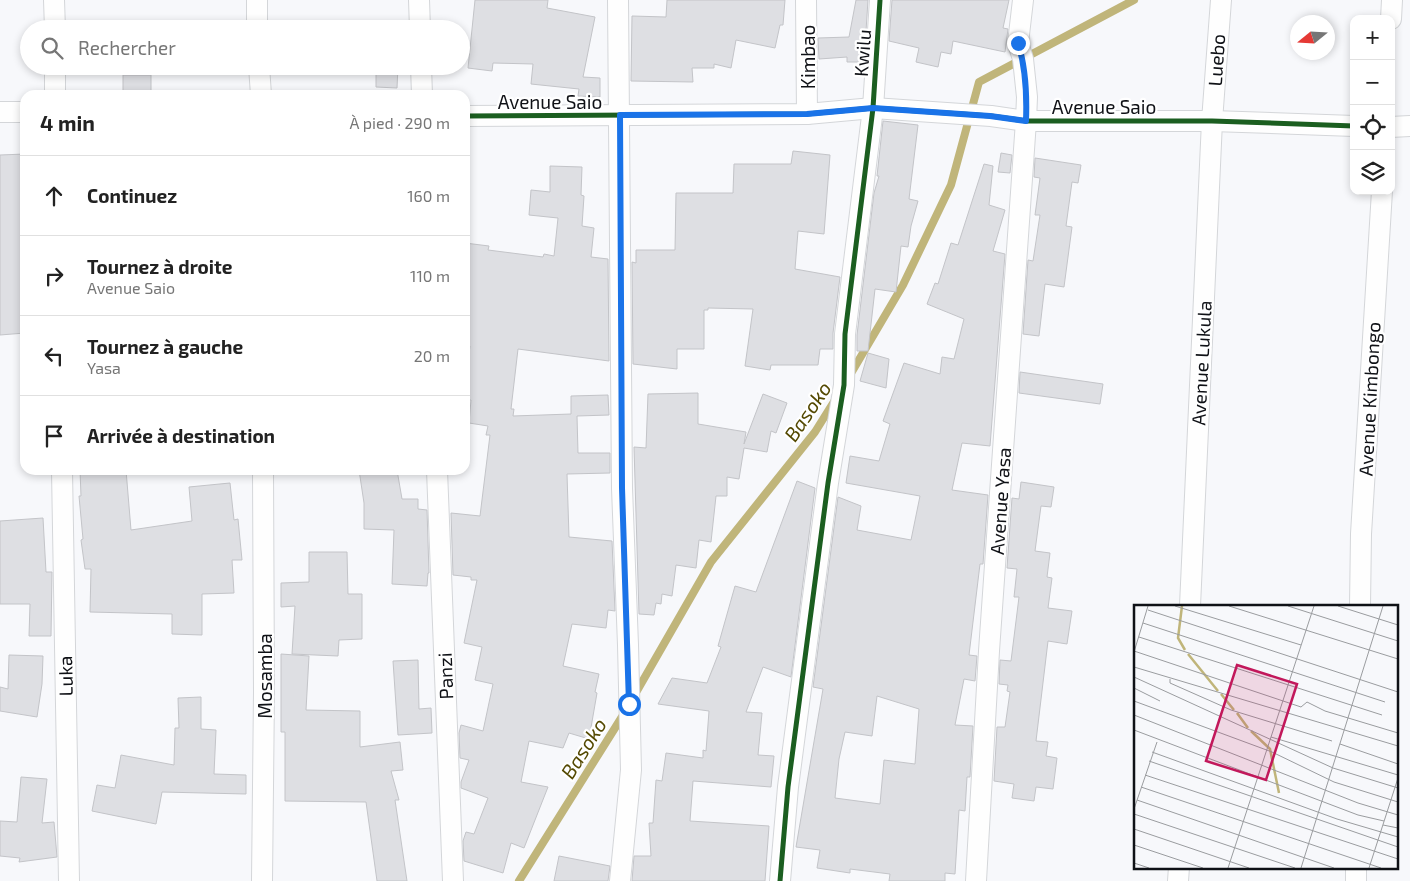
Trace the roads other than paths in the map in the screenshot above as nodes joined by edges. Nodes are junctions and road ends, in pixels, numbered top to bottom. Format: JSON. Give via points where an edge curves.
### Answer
{"nodes":[{"id":1,"x":54,"y":0,"type":"edge"},
{"id":2,"x":257,"y":0,"type":"edge"},
{"id":3,"x":419,"y":0,"type":"edge"},
{"id":4,"x":618,"y":0,"type":"edge"},
{"id":5,"x":806,"y":0,"type":"edge"},
{"id":6,"x":880,"y":0,"type":"edge"},
{"id":7,"x":1024,"y":0,"type":"edge"},
{"id":8,"x":1221,"y":0,"type":"edge"},
{"id":9,"x":1392,"y":0,"type":"edge"},
{"id":10,"x":1391,"y":15,"type":"edge"},
{"id":11,"x":54,"y":20,"type":"edge"},
{"id":12,"x":257,"y":20,"type":"edge"},
{"id":13,"x":420,"y":20,"type":"edge"},
{"id":14,"x":55,"y":75,"type":"edge"},
{"id":15,"x":260,"y":75,"type":"edge"},
{"id":16,"x":421,"y":75,"type":"edge"},
{"id":17,"x":55,"y":90,"type":"edge"},
{"id":18,"x":261,"y":90,"type":"edge"},
{"id":19,"x":422,"y":90,"type":"edge"},
{"id":20,"x":873,"y":108,"type":"junction"},
{"id":21,"x":0,"y":112,"type":"edge"},
{"id":22,"x":20,"y":112,"type":"edge"},
{"id":23,"x":807,"y":114,"type":"junction"},
{"id":24,"x":620,"y":115,"type":"junction"},
{"id":25,"x":470,"y":116,"type":"edge"},
{"id":26,"x":1026,"y":121,"type":"junction"},
{"id":27,"x":1212,"y":121,"type":"junction"},
{"id":28,"x":1350,"y":126,"type":"edge"},
{"id":29,"x":1395,"y":126,"type":"edge"},
{"id":30,"x":1410,"y":126,"type":"edge"},
{"id":31,"x":1382,"y":195,"type":"edge"},
{"id":32,"x":62,"y":475,"type":"edge"},
{"id":33,"x":263,"y":475,"type":"edge"},
{"id":34,"x":437,"y":475,"type":"edge"},
{"id":35,"x":1190,"y":605,"type":"edge"},
{"id":36,"x":1360,"y":605,"type":"edge"},
{"id":37,"x":1179,"y":868,"type":"edge"},
{"id":38,"x":1356,"y":868,"type":"edge"},
{"id":39,"x":69,"y":881,"type":"edge"},
{"id":40,"x":262,"y":881,"type":"edge"},
{"id":41,"x":454,"y":881,"type":"edge"},
{"id":42,"x":620,"y":881,"type":"edge"},
{"id":43,"x":780,"y":881,"type":"edge"},
{"id":44,"x":976,"y":881,"type":"edge"},
{"id":45,"x":1178,"y":881,"type":"edge"},
{"id":46,"x":1356,"y":881,"type":"edge"}],
"edges":[{"from":1,"to":11,"type":"street"},
{"from":2,"to":12,"type":"street"},
{"from":3,"to":13,"type":"street"},
{"from":4,"to":24,"type":"street"},
{"from":5,"to":23,"type":"street","name":"Kimbao"},
{"from":6,"to":20,"type":"street","name":"Kwilu"},
{"from":7,"to":26,"type":"street","via":[[1018,43],[1027,97]]},
{"from":8,"to":27,"type":"street","name":"Luebo"},
{"from":9,"to":10,"type":"street"},
{"from":14,"to":17,"type":"street"},
{"from":15,"to":18,"type":"street"},
{"from":16,"to":19,"type":"street"},
{"from":20,"to":23,"type":"street","name":"Avenue Saio"},
{"from":20,"to":26,"type":"street","name":"Avenue Saio"},
{"from":20,"to":43,"type":"street","name":"Kwilu","via":[[846,334],[844,385],[792,758]]},
{"from":21,"to":22,"type":"street"},
{"from":23,"to":24,"type":"street","name":"Avenue Saio"},
{"from":24,"to":25,"type":"street","name":"Avenue Saio"},
{"from":24,"to":42,"type":"street","via":[[622,488],[630,770]]},
{"from":26,"to":27,"type":"street","name":"Avenue Saio"},
{"from":26,"to":44,"type":"street","name":"Avenue Yasa"},
{"from":27,"to":28,"type":"street","name":"Avenue Saio"},
{"from":27,"to":35,"type":"street","name":"Avenue Lukula"},
{"from":29,"to":30,"type":"street"},
{"from":31,"to":36,"type":"street","name":"Avenue Kimbongo","via":[[1362,514]]},
{"from":32,"to":39,"type":"street","name":"Luka"},
{"from":33,"to":40,"type":"street","name":"Mosamba"},
{"from":34,"to":41,"type":"street","name":"Panzi"},
{"from":37,"to":45,"type":"street"},
{"from":38,"to":46,"type":"street"}]}
